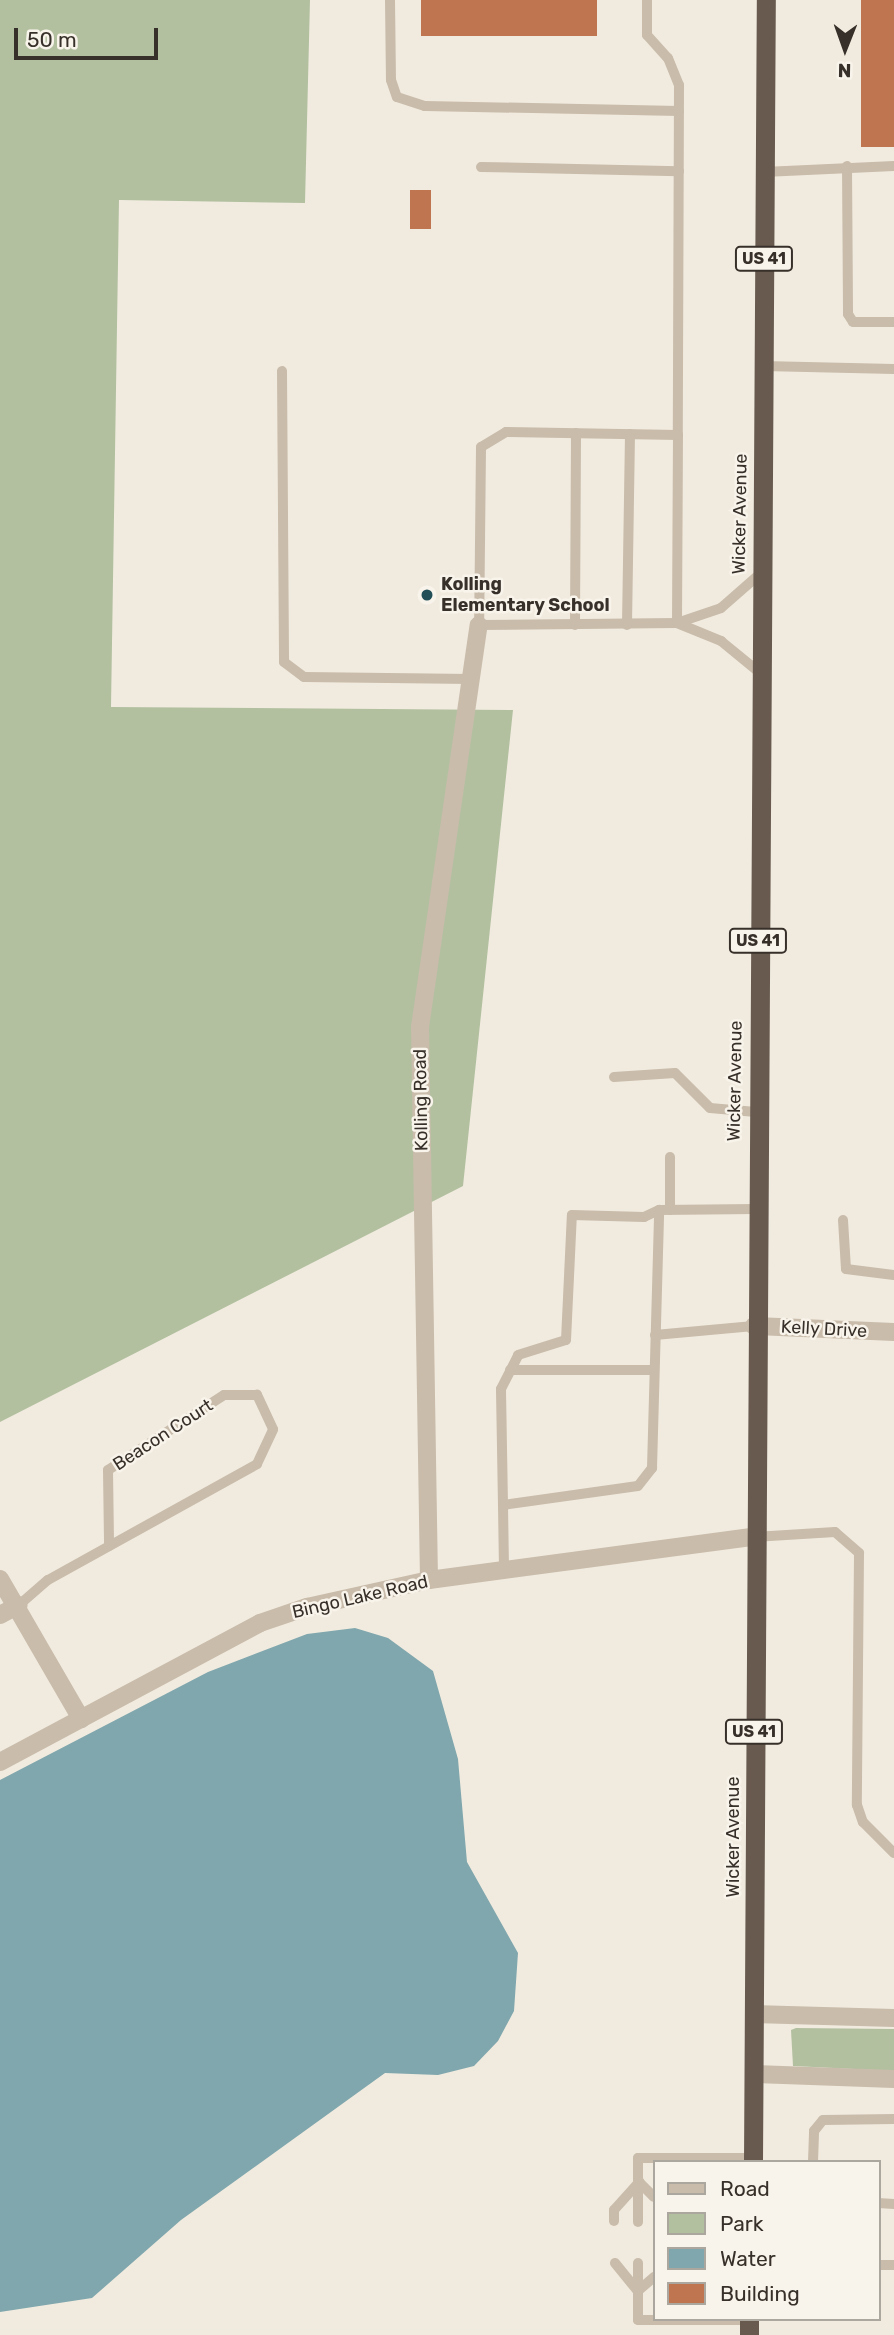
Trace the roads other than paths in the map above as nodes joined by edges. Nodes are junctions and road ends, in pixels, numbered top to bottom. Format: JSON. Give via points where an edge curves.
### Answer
{"nodes":[{"id":1,"x":390,"y":0,"type":"edge"},
{"id":2,"x":647,"y":0,"type":"edge"},
{"id":3,"x":766,"y":0,"type":"edge"},
{"id":4,"x":679,"y":111,"type":"junction"},
{"id":5,"x":847,"y":166,"type":"junction"},
{"id":6,"x":894,"y":166,"type":"edge"},
{"id":7,"x":481,"y":167,"type":"dead end"},
{"id":8,"x":679,"y":171,"type":"junction"},
{"id":9,"x":764,"y":172,"type":"junction"},
{"id":10,"x":894,"y":322,"type":"edge"},
{"id":11,"x":763,"y":366,"type":"junction"},
{"id":12,"x":894,"y":369,"type":"edge"},
{"id":13,"x":282,"y":371,"type":"dead end"},
{"id":14,"x":576,"y":433,"type":"junction"},
{"id":15,"x":630,"y":434,"type":"junction"},
{"id":16,"x":678,"y":435,"type":"junction"},
{"id":17,"x":761,"y":573,"type":"junction"},
{"id":18,"x":677,"y":622,"type":"junction"},
{"id":19,"x":478,"y":625,"type":"junction"},
{"id":20,"x":575,"y":625,"type":"junction"},
{"id":21,"x":627,"y":625,"type":"junction"},
{"id":22,"x":760,"y":673,"type":"junction"},
{"id":23,"x":471,"y":679,"type":"junction"},
{"id":24,"x":614,"y":1077,"type":"dead end"},
{"id":25,"x":756,"y":1112,"type":"junction"},
{"id":26,"x":670,"y":1157,"type":"dead end"},
{"id":27,"x":755,"y":1209,"type":"junction"},
{"id":28,"x":659,"y":1210,"type":"junction"},
{"id":29,"x":670,"y":1210,"type":"junction"},
{"id":30,"x":843,"y":1220,"type":"dead end"},
{"id":31,"x":894,"y":1275,"type":"edge"},
{"id":32,"x":754,"y":1326,"type":"junction"},
{"id":33,"x":894,"y":1332,"type":"edge"},
{"id":34,"x":655,"y":1335,"type":"junction"},
{"id":35,"x":510,"y":1370,"type":"junction"},
{"id":36,"x":654,"y":1370,"type":"junction"},
{"id":37,"x":503,"y":1505,"type":"junction"},
{"id":38,"x":753,"y":1537,"type":"junction"},
{"id":39,"x":109,"y":1546,"type":"junction"},
{"id":40,"x":504,"y":1569,"type":"junction"},
{"id":41,"x":0,"y":1579,"type":"edge"},
{"id":42,"x":429,"y":1580,"type":"junction"},
{"id":43,"x":19,"y":1605,"type":"junction"},
{"id":44,"x":0,"y":1615,"type":"edge"},
{"id":45,"x":81,"y":1719,"type":"junction"},
{"id":46,"x":0,"y":1762,"type":"edge"},
{"id":47,"x":894,"y":1853,"type":"edge"},
{"id":48,"x":754,"y":2014,"type":"junction"},
{"id":49,"x":894,"y":2018,"type":"edge"},
{"id":50,"x":755,"y":2074,"type":"junction"},
{"id":51,"x":894,"y":2079,"type":"edge"},
{"id":52,"x":894,"y":2119,"type":"edge"},
{"id":53,"x":753,"y":2160,"type":"edge"},
{"id":54,"x":813,"y":2160,"type":"edge"},
{"id":55,"x":639,"y":2182,"type":"junction"},
{"id":56,"x":652,"y":2195,"type":"edge"},
{"id":57,"x":614,"y":2221,"type":"dead end"},
{"id":58,"x":638,"y":2222,"type":"dead end"},
{"id":59,"x":615,"y":2263,"type":"dead end"},
{"id":60,"x":638,"y":2263,"type":"dead end"},
{"id":61,"x":652,"y":2279,"type":"edge"},
{"id":62,"x":638,"y":2291,"type":"junction"},
{"id":63,"x":652,"y":2320,"type":"edge"}],
"edges":[{"from":1,"to":4,"type":"lane","via":[[391,80],[397,97],[425,106]]},
{"from":2,"to":4,"type":"lane","via":[[647,35],[668,58],[679,85]]},
{"from":3,"to":9,"type":"highway","name":"Wicker Avenue","number":"US 41"},
{"from":4,"to":8,"type":"lane"},
{"from":5,"to":6,"type":"lane"},
{"from":5,"to":9,"type":"lane"},
{"from":5,"to":10,"type":"lane","via":[[848,314],[853,322]]},
{"from":7,"to":8,"type":"lane"},
{"from":8,"to":16,"type":"lane"},
{"from":9,"to":11,"type":"highway","name":"Wicker Avenue","number":"US 41"},
{"from":11,"to":12,"type":"lane"},
{"from":11,"to":17,"type":"highway","name":"Wicker Avenue","number":"US 41"},
{"from":13,"to":23,"type":"lane","via":[[284,662],[303,677]]},
{"from":14,"to":15,"type":"lane"},
{"from":14,"to":19,"type":"lane","via":[[506,432],[481,447]]},
{"from":14,"to":20,"type":"lane"},
{"from":15,"to":16,"type":"lane"},
{"from":15,"to":21,"type":"lane"},
{"from":16,"to":18,"type":"lane"},
{"from":17,"to":18,"type":"lane","via":[[721,608]]},
{"from":17,"to":22,"type":"highway","name":"Wicker Avenue","number":"US 41"},
{"from":18,"to":21,"type":"lane"},
{"from":18,"to":22,"type":"lane","via":[[721,640]]},
{"from":19,"to":20,"type":"lane"},
{"from":19,"to":23,"type":"street","name":"Kolling Road"},
{"from":20,"to":21,"type":"lane"},
{"from":22,"to":25,"type":"highway","name":"Wicker Avenue","number":"US 41"},
{"from":23,"to":42,"type":"street","name":"Kolling Road","via":[[420,1027]]},
{"from":24,"to":25,"type":"lane","via":[[675,1073],[710,1108]]},
{"from":25,"to":27,"type":"highway","name":"Wicker Avenue","number":"US 41"},
{"from":26,"to":29,"type":"lane"},
{"from":27,"to":29,"type":"lane"},
{"from":27,"to":32,"type":"highway","name":"Wicker Avenue","number":"US 41"},
{"from":28,"to":29,"type":"lane"},
{"from":28,"to":34,"type":"lane"},
{"from":28,"to":35,"type":"lane","via":[[643,1217],[572,1214],[566,1340],[518,1355]]},
{"from":30,"to":31,"type":"lane","via":[[846,1269]]},
{"from":32,"to":33,"type":"street","name":"Kelly Drive"},
{"from":32,"to":34,"type":"lane"},
{"from":32,"to":38,"type":"highway","name":"Wicker Avenue","number":"US 41"},
{"from":34,"to":36,"type":"lane"},
{"from":35,"to":36,"type":"lane"},
{"from":35,"to":37,"type":"lane","via":[[501,1389],[498,1424]]},
{"from":36,"to":37,"type":"lane","via":[[652,1468],[638,1486]]},
{"from":37,"to":40,"type":"lane"},
{"from":38,"to":40,"type":"street","name":"Bingo Lake Road"},
{"from":38,"to":47,"type":"lane","via":[[835,1532],[859,1553],[857,1805],[863,1822]]},
{"from":38,"to":48,"type":"highway","name":"Wicker Avenue","number":"US 41"},
{"from":39,"to":39,"type":"lane","name":"Beacon Court","via":[[257,1464],[273,1429],[257,1395],[224,1395],[108,1470]]},
{"from":39,"to":43,"type":"lane","name":"Beacon Court","via":[[48,1580]]},
{"from":40,"to":42,"type":"street","name":"Bingo Lake Road"},
{"from":41,"to":43,"type":"street"},
{"from":42,"to":45,"type":"street","name":"Bingo Lake Road","via":[[260,1622]]},
{"from":43,"to":44,"type":"street","name":"Beacon Court"},
{"from":43,"to":45,"type":"street"},
{"from":45,"to":46,"type":"street","name":"Bingo Lake Road"},
{"from":48,"to":49,"type":"street"},
{"from":48,"to":50,"type":"highway","name":"Wicker Avenue","number":"US 41"},
{"from":50,"to":51,"type":"street"},
{"from":50,"to":53,"type":"highway","name":"Wicker Avenue","number":"US 41"},
{"from":52,"to":54,"type":"lane","via":[[823,2120],[814,2132]]},
{"from":53,"to":55,"type":"lane","via":[[638,2158]]},
{"from":55,"to":56,"type":"lane"},
{"from":55,"to":57,"type":"lane","via":[[614,2210]]},
{"from":55,"to":58,"type":"lane"},
{"from":59,"to":62,"type":"lane"},
{"from":60,"to":62,"type":"lane"},
{"from":61,"to":62,"type":"lane"},
{"from":62,"to":63,"type":"lane","via":[[638,2320]]}]}
